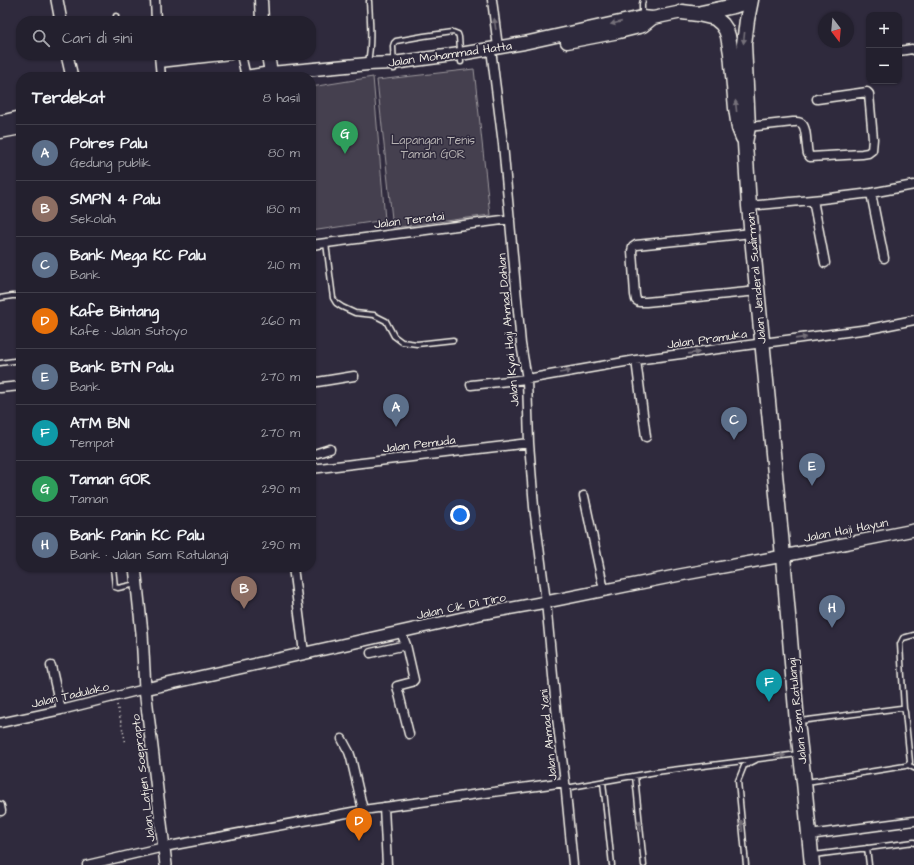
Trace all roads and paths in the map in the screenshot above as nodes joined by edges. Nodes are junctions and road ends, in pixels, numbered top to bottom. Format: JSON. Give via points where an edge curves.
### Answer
{"nodes":[{"id":1,"x":57,"y":0,"type":"edge"},
{"id":2,"x":155,"y":0,"type":"edge"},
{"id":3,"x":261,"y":0,"type":"edge"},
{"id":4,"x":492,"y":0,"type":"edge"},
{"id":5,"x":643,"y":0,"type":"edge"},
{"id":6,"x":718,"y":0,"type":"edge"},
{"id":7,"x":751,"y":0,"type":"edge"},
{"id":8,"x":369,"y":1,"type":"edge"},
{"id":9,"x":682,"y":12,"type":"junction"},
{"id":10,"x":698,"y":14,"type":"junction"},
{"id":11,"x":60,"y":16,"type":"edge"},
{"id":12,"x":156,"y":16,"type":"edge"},
{"id":13,"x":262,"y":16,"type":"edge"},
{"id":14,"x":646,"y":20,"type":"junction"},
{"id":15,"x":914,"y":50,"type":"edge"},
{"id":16,"x":902,"y":51,"type":"edge"},
{"id":17,"x":495,"y":52,"type":"junction"},
{"id":18,"x":461,"y":58,"type":"junction"},
{"id":19,"x":68,"y":60,"type":"edge"},
{"id":20,"x":159,"y":60,"type":"edge"},
{"id":21,"x":242,"y":60,"type":"edge"},
{"id":22,"x":269,"y":60,"type":"edge"},
{"id":23,"x":394,"y":66,"type":"junction"},
{"id":24,"x":367,"y":68,"type":"junction"},
{"id":25,"x":71,"y":72,"type":"edge"},
{"id":26,"x":160,"y":72,"type":"edge"},
{"id":27,"x":244,"y":72,"type":"edge"},
{"id":28,"x":271,"y":72,"type":"edge"},
{"id":29,"x":290,"y":72,"type":"edge"},
{"id":30,"x":316,"y":77,"type":"edge"},
{"id":31,"x":817,"y":99,"type":"dead end"},
{"id":32,"x":16,"y":119,"type":"edge"},
{"id":33,"x":0,"y":122,"type":"edge"},
{"id":34,"x":748,"y":127,"type":"junction"},
{"id":35,"x":16,"y":129,"type":"edge"},
{"id":36,"x":0,"y":132,"type":"edge"},
{"id":37,"x":745,"y":143,"type":"junction"},
{"id":38,"x":914,"y":185,"type":"edge"},
{"id":39,"x":871,"y":192,"type":"junction"},
{"id":40,"x":813,"y":200,"type":"junction"},
{"id":41,"x":749,"y":206,"type":"junction"},
{"id":42,"x":510,"y":220,"type":"junction"},
{"id":43,"x":752,"y":233,"type":"junction"},
{"id":44,"x":326,"y":243,"type":"junction"},
{"id":45,"x":316,"y":244,"type":"edge"},
{"id":46,"x":884,"y":258,"type":"dead end"},
{"id":47,"x":825,"y":263,"type":"dead end"},
{"id":48,"x":758,"y":291,"type":"junction"},
{"id":49,"x":16,"y":296,"type":"edge"},
{"id":50,"x":0,"y":298,"type":"edge"},
{"id":51,"x":914,"y":320,"type":"edge"},
{"id":52,"x":454,"y":340,"type":"dead end"},
{"id":53,"x":762,"y":344,"type":"junction"},
{"id":54,"x":636,"y":360,"type":"junction"},
{"id":55,"x":16,"y":361,"type":"edge"},
{"id":56,"x":0,"y":363,"type":"edge"},
{"id":57,"x":354,"y":376,"type":"dead end"},
{"id":58,"x":527,"y":379,"type":"junction"},
{"id":59,"x":316,"y":382,"type":"edge"},
{"id":60,"x":470,"y":385,"type":"dead end"},
{"id":61,"x":16,"y":386,"type":"edge"},
{"id":62,"x":0,"y":388,"type":"edge"},
{"id":63,"x":646,"y":437,"type":"dead end"},
{"id":64,"x":529,"y":443,"type":"junction"},
{"id":65,"x":330,"y":449,"type":"dead end"},
{"id":66,"x":316,"y":453,"type":"edge"},
{"id":67,"x":316,"y":468,"type":"edge"},
{"id":68,"x":584,"y":496,"type":"dead end"},
{"id":69,"x":914,"y":530,"type":"edge"},
{"id":70,"x":783,"y":556,"type":"junction"},
{"id":71,"x":114,"y":572,"type":"edge"},
{"id":72,"x":136,"y":572,"type":"edge"},
{"id":73,"x":294,"y":572,"type":"edge"},
{"id":74,"x":137,"y":584,"type":"junction"},
{"id":75,"x":604,"y":590,"type":"junction"},
{"id":76,"x":546,"y":602,"type":"junction"},
{"id":77,"x":401,"y":632,"type":"junction"},
{"id":78,"x":914,"y":635,"type":"edge"},
{"id":79,"x":406,"y":645,"type":"junction"},
{"id":80,"x":304,"y":653,"type":"junction"},
{"id":81,"x":371,"y":653,"type":"dead end"},
{"id":82,"x":51,"y":666,"type":"dead end"},
{"id":83,"x":145,"y":689,"type":"junction"},
{"id":84,"x":115,"y":697,"type":"junction"},
{"id":85,"x":904,"y":709,"type":"junction"},
{"id":86,"x":61,"y":710,"type":"junction"},
{"id":87,"x":797,"y":722,"type":"junction"},
{"id":88,"x":0,"y":723,"type":"edge"},
{"id":89,"x":409,"y":734,"type":"dead end"},
{"id":90,"x":342,"y":739,"type":"dead end"},
{"id":91,"x":126,"y":744,"type":"dead end"},
{"id":92,"x":801,"y":754,"type":"junction"},
{"id":93,"x":759,"y":759,"type":"junction"},
{"id":94,"x":908,"y":765,"type":"junction"},
{"id":95,"x":914,"y":768,"type":"edge"},
{"id":96,"x":635,"y":776,"type":"junction"},
{"id":97,"x":603,"y":782,"type":"junction"},
{"id":98,"x":804,"y":782,"type":"junction"},
{"id":99,"x":565,"y":785,"type":"junction"},
{"id":100,"x":384,"y":807,"type":"junction"},
{"id":101,"x":362,"y":810,"type":"junction"},
{"id":102,"x":914,"y":821,"type":"edge"},
{"id":103,"x":809,"y":835,"type":"junction"},
{"id":104,"x":914,"y":843,"type":"edge"},
{"id":105,"x":164,"y":847,"type":"junction"},
{"id":106,"x":867,"y":848,"type":"junction"},
{"id":107,"x":811,"y":860,"type":"edge"},
{"id":108,"x":87,"y":865,"type":"edge"},
{"id":109,"x":166,"y":865,"type":"edge"},
{"id":110,"x":387,"y":865,"type":"edge"},
{"id":111,"x":573,"y":865,"type":"edge"},
{"id":112,"x":612,"y":865,"type":"edge"},
{"id":113,"x":644,"y":865,"type":"edge"},
{"id":114,"x":746,"y":865,"type":"edge"},
{"id":115,"x":869,"y":865,"type":"edge"}],
"edges":[{"from":1,"to":11,"type":"street"},
{"from":2,"to":12,"type":"street"},
{"from":3,"to":13,"type":"main road"},
{"from":17,"to":4,"type":"street","name":"Jalan Kyai Haji Ahmad Dahlan","one_way":true},
{"from":5,"to":14,"type":"lane"},
{"from":6,"to":9,"type":"highway"},
{"from":7,"to":10,"type":"highway"},
{"from":7,"to":34,"type":"highway","name":"Jalan Jenderal Sudirman","one_way":true,"via":[[744,44]]},
{"from":8,"to":24,"type":"lane","via":[[370,44]]},
{"from":9,"to":10,"type":"highway","name":"Jalan Mohammad Hatta"},
{"from":9,"to":14,"type":"main road","name":"Jalan Mohammad Hatta"},
{"from":37,"to":10,"type":"highway","name":"Jalan Mohammad Hatta","one_way":true,"via":[[739,128],[728,36],[722,24],[714,18]]},
{"from":14,"to":17,"type":"main road","name":"Jalan Mohammad Hatta","one_way":true,"via":[[532,42]]},
{"from":15,"to":16,"type":"street"},
{"from":17,"to":18,"type":"main road","name":"Jalan Mohammad Hatta"},
{"from":17,"to":42,"type":"street","name":"Jalan Kyai Haji Ahmad Dahlan"},
{"from":18,"to":23,"type":"main road","name":"Jalan Mohammad Hatta"},
{"from":18,"to":23,"type":"lane","via":[[458,34],[453,32],[396,41],[393,46]]},
{"from":19,"to":25,"type":"street"},
{"from":20,"to":26,"type":"street"},
{"from":21,"to":27,"type":"street"},
{"from":22,"to":28,"type":"main road"},
{"from":23,"to":24,"type":"main road","name":"Jalan Mohammad Hatta"},
{"from":24,"to":29,"type":"main road","name":"Jalan Mohammad Hatta"},
{"from":24,"to":30,"type":"main road","name":"Jalan Mohammad Hatta"},
{"from":31,"to":34,"type":"street","via":[[867,92],[872,150],[862,154],[810,157],[802,123]]},
{"from":32,"to":33,"type":"main road"},
{"from":34,"to":37,"type":"highway","name":"Jalan Jenderal Sudirman"},
{"from":35,"to":36,"type":"main road"},
{"from":37,"to":41,"type":"highway","name":"Jalan Jenderal Sudirman"},
{"from":38,"to":39,"type":"street"},
{"from":39,"to":40,"type":"street"},
{"from":39,"to":46,"type":"street"},
{"from":40,"to":41,"type":"street"},
{"from":40,"to":47,"type":"street"},
{"from":41,"to":43,"type":"highway","name":"Jalan Jenderal Sudirman"},
{"from":42,"to":44,"type":"street","name":"Jalan Teratai"},
{"from":42,"to":58,"type":"street","name":"Jalan Kyai Haji Ahmad Dahlan","via":[[521,344]]},
{"from":43,"to":48,"type":"highway","name":"Jalan Jenderal Sudirman"},
{"from":43,"to":48,"type":"street","via":[[636,245],[632,251],[635,295],[639,302],[646,302]]},
{"from":44,"to":45,"type":"street","name":"Jalan Teratai"},
{"from":44,"to":52,"type":"lane","via":[[333,298],[336,303],[355,313],[374,315],[386,321],[394,336],[402,342],[417,344]]},
{"from":48,"to":53,"type":"highway","name":"Jalan Jenderal Sudirman"},
{"from":49,"to":50,"type":"lane"},
{"from":53,"to":51,"type":"street","name":"Jalan Pramuka","one_way":true},
{"from":54,"to":53,"type":"street","name":"Jalan Pramuka","one_way":true},
{"from":53,"to":70,"type":"highway","name":"Jalan Jenderal Sudirman"},
{"from":58,"to":54,"type":"street","name":"Jalan Pramuka","one_way":true},
{"from":54,"to":63,"type":"street"},
{"from":55,"to":56,"type":"lane"},
{"from":57,"to":59,"type":"street"},
{"from":58,"to":60,"type":"street","name":"Jalan Pramuka"},
{"from":58,"to":64,"type":"street","name":"Jalan Kyai Haji Ahmad Dahlan"},
{"from":61,"to":62,"type":"street"},
{"from":64,"to":67,"type":"street","name":"Jalan Pemuda"},
{"from":64,"to":76,"type":"street","name":"Jalan Kyai Haji Ahmad Dahlan"},
{"from":65,"to":66,"type":"street"},
{"from":68,"to":75,"type":"street"},
{"from":69,"to":70,"type":"street","name":"Jalan Haji Hayun"},
{"from":70,"to":75,"type":"street","name":"Jalan Cik Di Tiro"},
{"from":70,"to":87,"type":"highway","name":"Jalan Sam Ratulangi"},
{"from":71,"to":74,"type":"lane","via":[[115,587]]},
{"from":72,"to":74,"type":"street","name":"Jalan Latjen Soeprapto"},
{"from":73,"to":80,"type":"street"},
{"from":74,"to":83,"type":"street","name":"Jalan Latjen Soeprapto"},
{"from":75,"to":76,"type":"street","name":"Jalan Cik Di Tiro"},
{"from":76,"to":77,"type":"street","name":"Jalan Cik Di Tiro"},
{"from":76,"to":99,"type":"street","name":"Jalan Ahmad Yani"},
{"from":77,"to":79,"type":"street"},
{"from":77,"to":80,"type":"street","name":"Jalan Cik Di Tiro"},
{"from":78,"to":85,"type":"lane","via":[[903,638],[900,644]]},
{"from":79,"to":81,"type":"street"},
{"from":79,"to":89,"type":"street","via":[[414,680],[397,686]]},
{"from":80,"to":83,"type":"street","name":"Jalan Cik Di Tiro"},
{"from":82,"to":86,"type":"street"},
{"from":83,"to":84,"type":"street","name":"Jalan Tadulako"},
{"from":83,"to":105,"type":"street","name":"Jalan Latjen Soeprapto"},
{"from":84,"to":86,"type":"street","name":"Jalan Tadulako"},
{"from":84,"to":91,"type":"path"},
{"from":85,"to":87,"type":"lane"},
{"from":85,"to":94,"type":"lane","via":[[910,762]]},
{"from":86,"to":88,"type":"street","name":"Jalan Tadulako"},
{"from":87,"to":92,"type":"highway","name":"Jalan Sam Ratulangi"},
{"from":90,"to":101,"type":"street","via":[[351,758]]},
{"from":93,"to":92,"type":"lane","one_way":true},
{"from":92,"to":98,"type":"highway","name":"Jalan Sam Ratulangi"},
{"from":93,"to":96,"type":"lane"},
{"from":114,"to":93,"type":"lane","one_way":true,"via":[[738,781],[744,766]]},
{"from":94,"to":95,"type":"lane"},
{"from":94,"to":98,"type":"lane"},
{"from":96,"to":97,"type":"lane"},
{"from":113,"to":96,"type":"lane","one_way":true},
{"from":97,"to":99,"type":"lane"},
{"from":97,"to":112,"type":"lane"},
{"from":98,"to":103,"type":"highway","name":"Jalan Sam Ratulangi"},
{"from":99,"to":100,"type":"street"},
{"from":99,"to":111,"type":"street","name":"Jalan Ahmad Yani"},
{"from":100,"to":101,"type":"street"},
{"from":100,"to":110,"type":"street"},
{"from":101,"to":105,"type":"street"},
{"from":102,"to":103,"type":"street"},
{"from":103,"to":107,"type":"highway","name":"Jalan Sam Ratulangi"},
{"from":104,"to":106,"type":"lane"},
{"from":105,"to":108,"type":"street"},
{"from":105,"to":109,"type":"street","name":"Jalan Latjen Soeprapto"},
{"from":106,"to":107,"type":"lane"},
{"from":106,"to":115,"type":"lane"}]}
